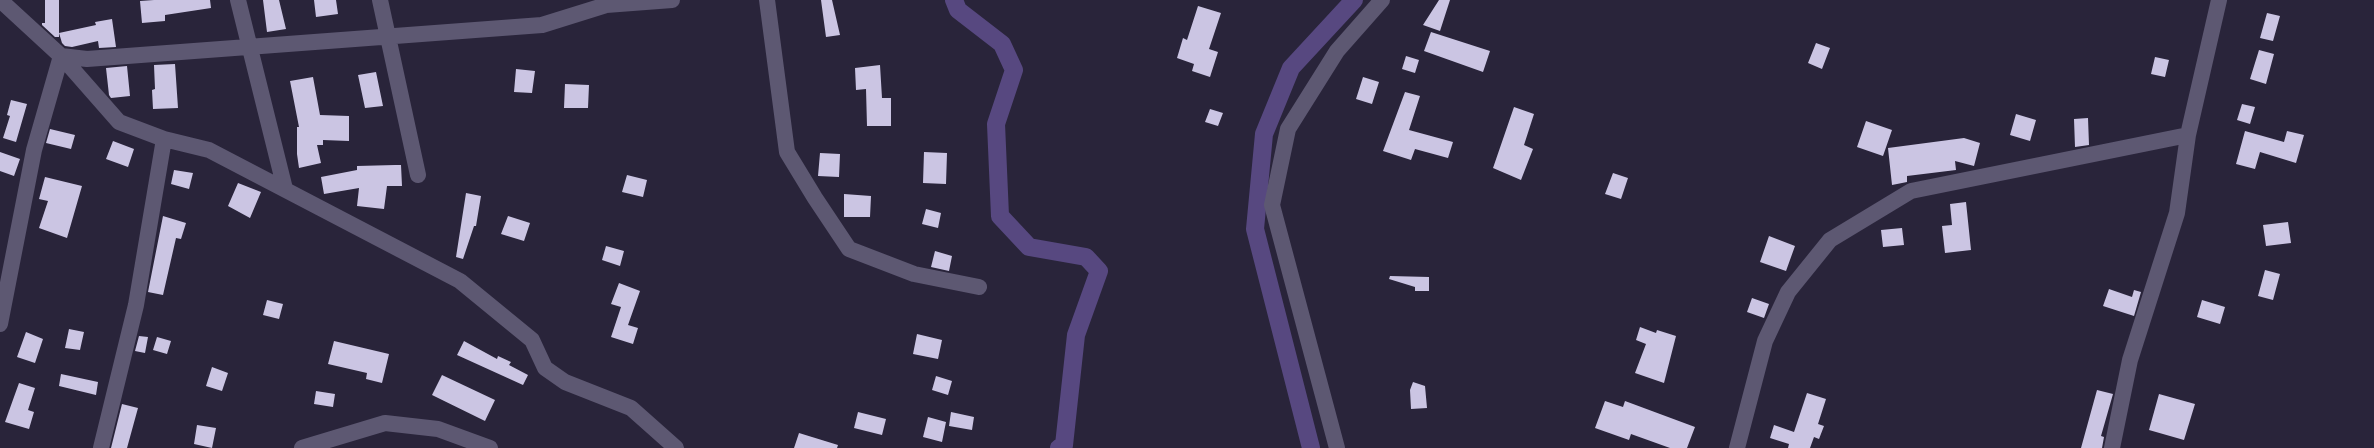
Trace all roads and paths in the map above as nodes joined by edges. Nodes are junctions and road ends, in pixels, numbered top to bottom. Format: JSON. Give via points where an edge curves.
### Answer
{"nodes":[{"id":1,"x":0,"y":0,"type":"edge"},
{"id":2,"x":238,"y":0,"type":"edge"},
{"id":3,"x":380,"y":0,"type":"edge"},
{"id":4,"x":672,"y":0,"type":"edge"},
{"id":5,"x":767,"y":0,"type":"edge"},
{"id":6,"x":1382,"y":0,"type":"edge"},
{"id":7,"x":2219,"y":0,"type":"edge"},
{"id":8,"x":390,"y":36,"type":"junction"},
{"id":9,"x":250,"y":48,"type":"junction"},
{"id":10,"x":61,"y":56,"type":"junction"},
{"id":11,"x":2188,"y":135,"type":"junction"},
{"id":12,"x":164,"y":139,"type":"junction"},
{"id":13,"x":418,"y":175,"type":"dead end"},
{"id":14,"x":285,"y":189,"type":"junction"},
{"id":15,"x":979,"y":287,"type":"dead end"},
{"id":16,"x":0,"y":324,"type":"edge"},
{"id":17,"x":101,"y":448,"type":"edge"},
{"id":18,"x":302,"y":448,"type":"edge"},
{"id":19,"x":490,"y":448,"type":"edge"},
{"id":20,"x":676,"y":448,"type":"edge"},
{"id":21,"x":1337,"y":448,"type":"edge"},
{"id":22,"x":1737,"y":448,"type":"edge"},
{"id":23,"x":2112,"y":448,"type":"edge"}],
"edges":[{"from":1,"to":10,"type":"street"},
{"from":2,"to":9,"type":"street"},
{"from":3,"to":8,"type":"street"},
{"from":4,"to":8,"type":"street","via":[[606,5],[542,25]]},
{"from":5,"to":15,"type":"street","via":[[788,152],[849,249],[914,274]]},
{"from":6,"to":21,"type":"street","via":[[1338,51],[1288,129],[1272,205]]},
{"from":7,"to":11,"type":"street"},
{"from":8,"to":9,"type":"street"},
{"from":8,"to":13,"type":"street"},
{"from":9,"to":10,"type":"street","via":[[87,60]]},
{"from":9,"to":14,"type":"street"},
{"from":10,"to":12,"type":"street","via":[[119,122]]},
{"from":10,"to":16,"type":"street","via":[[34,150]]},
{"from":11,"to":22,"type":"street","via":[[1911,191],[1830,240],[1788,292],[1765,342]]},
{"from":11,"to":23,"type":"street","via":[[2177,213],[2130,360]]},
{"from":12,"to":14,"type":"street","via":[[209,150]]},
{"from":12,"to":17,"type":"street","via":[[136,305]]},
{"from":14,"to":20,"type":"street","via":[[460,281],[532,340],[546,368],[565,382],[631,408]]},
{"from":18,"to":19,"type":"street","via":[[385,423],[438,429]]}]}
